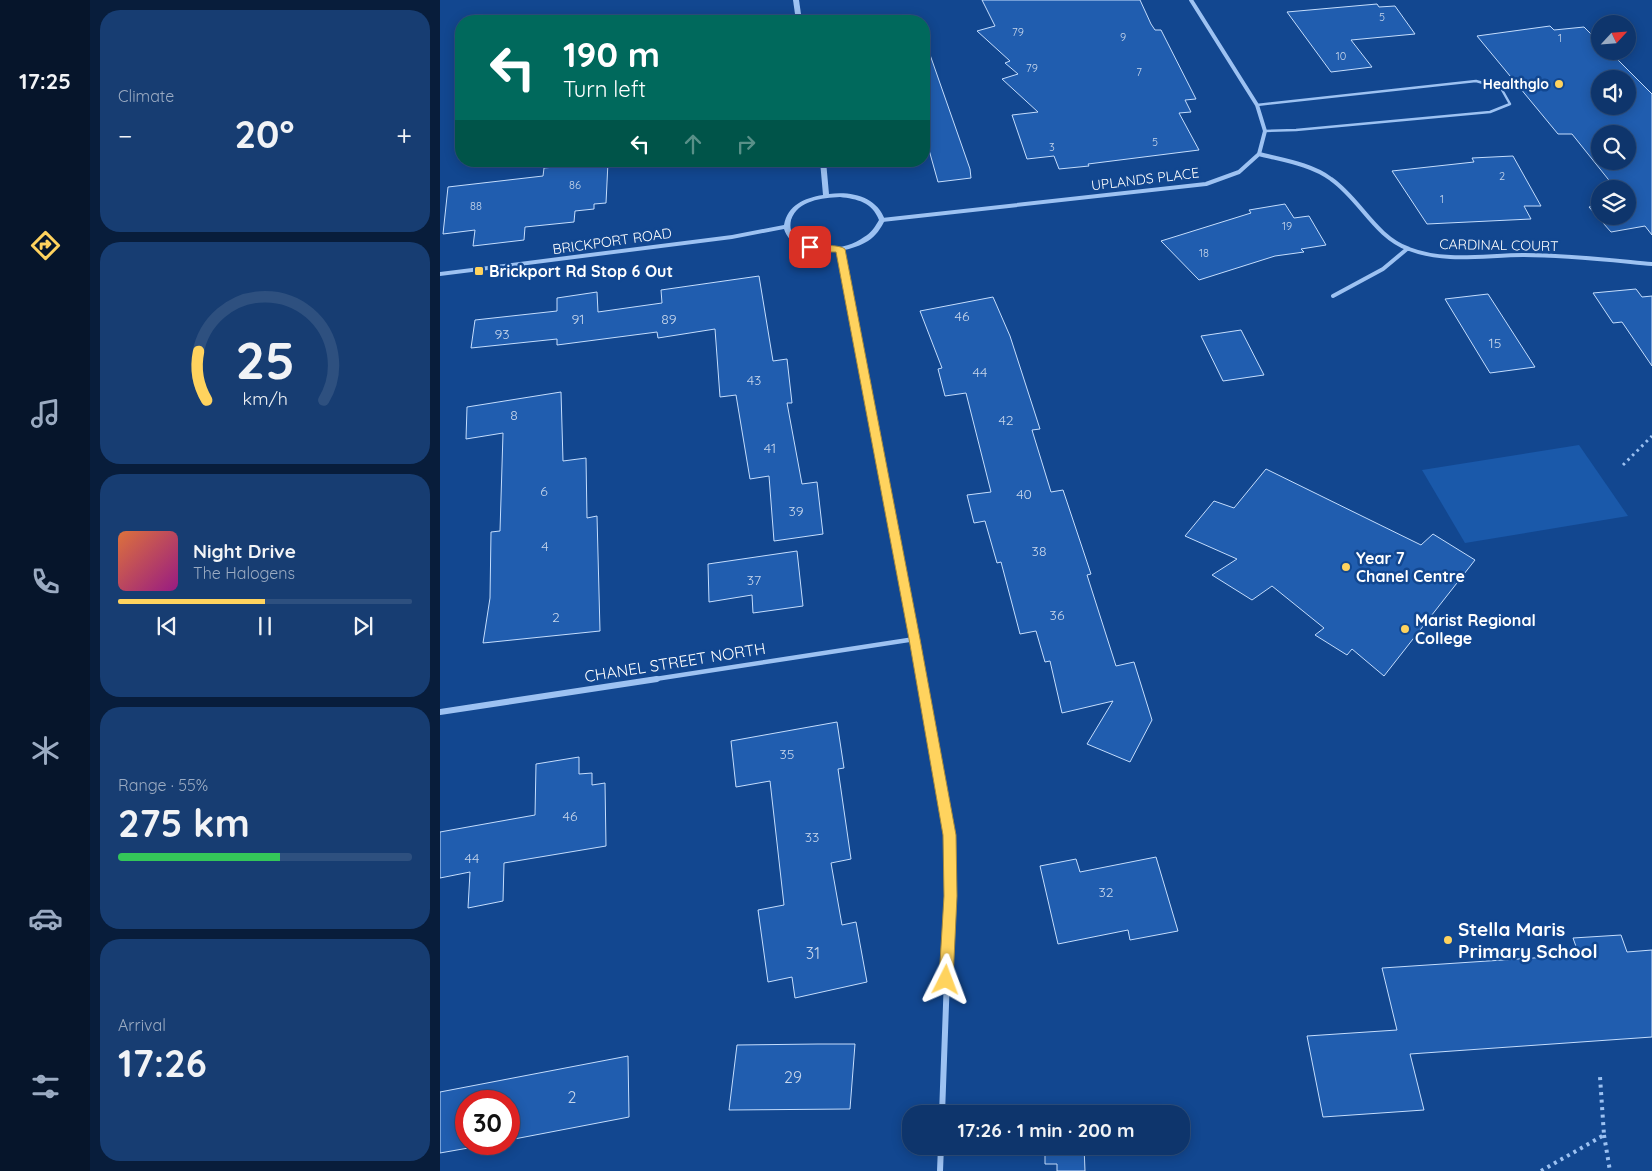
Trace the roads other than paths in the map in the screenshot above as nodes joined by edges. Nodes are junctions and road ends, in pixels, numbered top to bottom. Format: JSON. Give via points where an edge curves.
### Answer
{"nodes":[{"id":1,"x":796,"y":0,"type":"edge"},
{"id":2,"x":1191,"y":0,"type":"edge"},
{"id":3,"x":798,"y":15,"type":"edge"},
{"id":4,"x":1257,"y":105,"type":"junction"},
{"id":5,"x":1265,"y":131,"type":"junction"},
{"id":6,"x":1258,"y":154,"type":"junction"},
{"id":7,"x":823,"y":167,"type":"edge"},
{"id":8,"x":826,"y":196,"type":"junction"},
{"id":9,"x":882,"y":220,"type":"junction"},
{"id":10,"x":787,"y":226,"type":"junction"},
{"id":11,"x":840,"y":249,"type":"junction"},
{"id":12,"x":1407,"y":249,"type":"junction"},
{"id":13,"x":1652,"y":264,"type":"edge"},
{"id":14,"x":440,"y":274,"type":"edge"},
{"id":15,"x":1333,"y":296,"type":"dead end"},
{"id":16,"x":915,"y":639,"type":"junction"},
{"id":17,"x":440,"y":712,"type":"edge"},
{"id":18,"x":942,"y":1105,"type":"edge"},
{"id":19,"x":941,"y":1155,"type":"edge"},
{"id":20,"x":940,"y":1171,"type":"edge"}],
"edges":[{"from":1,"to":3,"type":"street"},
{"from":2,"to":4,"type":"street"},
{"from":4,"to":5,"type":"street"},
{"from":4,"to":5,"type":"lane","via":[[1476,81],[1501,88],[1510,104],[1490,112]]},
{"from":5,"to":6,"type":"street","name":"UPLANDS PLACE"},
{"from":6,"to":9,"type":"street","name":"UPLANDS PLACE","via":[[1239,172],[1206,184]]},
{"from":6,"to":12,"type":"street","name":"CARDINAL COURT","via":[[1329,177],[1384,235]]},
{"from":7,"to":8,"type":"street"},
{"from":8,"to":9,"type":"street","via":[[853,196],[865,200],[880,212]]},
{"from":8,"to":10,"type":"street","via":[[798,207],[788,218]]},
{"from":9,"to":11,"type":"street","via":[[879,228],[865,241]]},
{"from":10,"to":11,"type":"street","via":[[798,242],[824,249]]},
{"from":10,"to":14,"type":"street","name":"BRICKPORT ROAD","via":[[732,237]]},
{"from":11,"to":16,"type":"street"},
{"from":12,"to":13,"type":"street","name":"CARDINAL COURT","via":[[1442,259],[1538,255]]},
{"from":12,"to":15,"type":"street","via":[[1383,269]]},
{"from":16,"to":17,"type":"street","name":"CHANEL STREET NORTH"},
{"from":16,"to":18,"type":"street","via":[[949,835],[950,896]]},
{"from":19,"to":20,"type":"street"}]}
